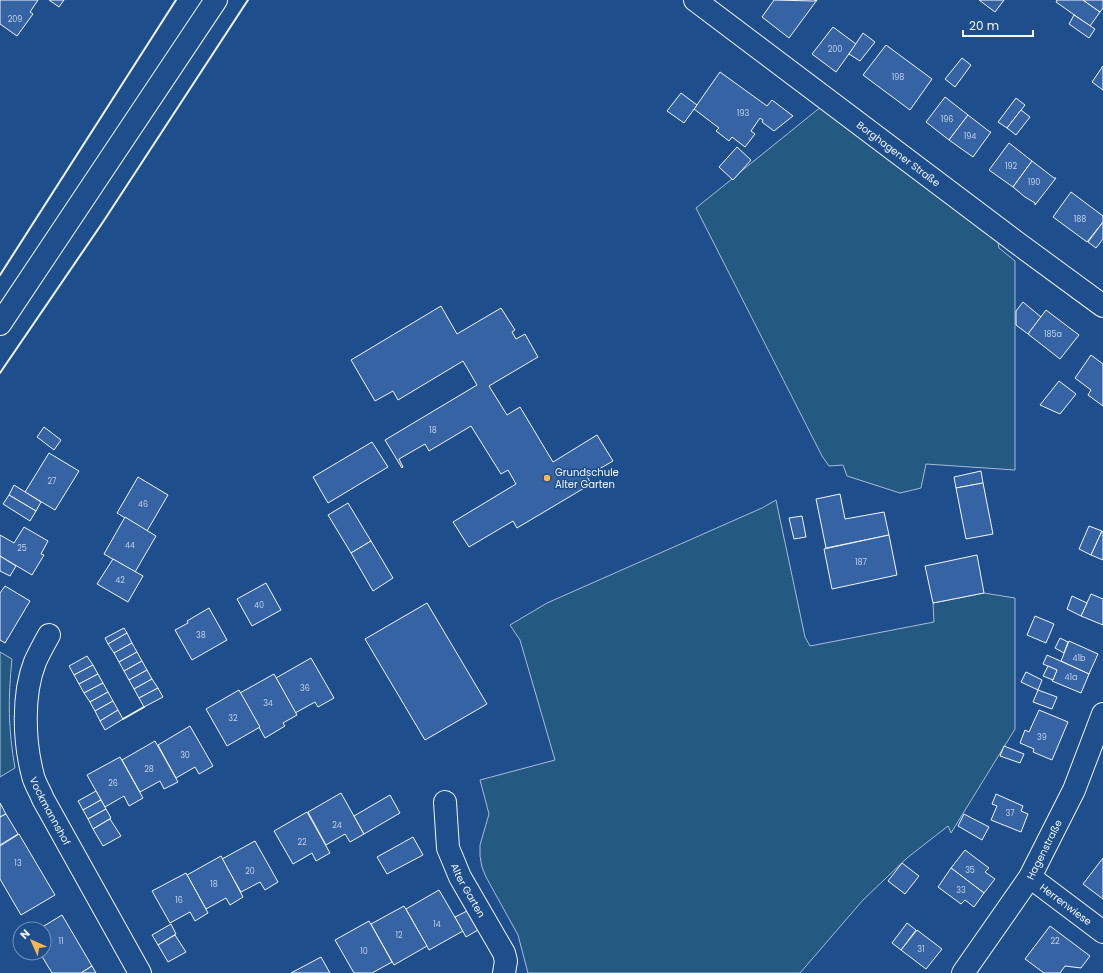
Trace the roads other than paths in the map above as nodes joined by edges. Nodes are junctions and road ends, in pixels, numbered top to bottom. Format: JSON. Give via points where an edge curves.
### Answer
{"nodes":[{"id":1,"x":216,"y":0,"type":"edge"},
{"id":2,"x":696,"y":0,"type":"edge"},
{"id":3,"x":1103,"y":306,"type":"edge"},
{"id":4,"x":0,"y":324,"type":"edge"},
{"id":5,"x":49,"y":635,"type":"dead end"},
{"id":6,"x":1103,"y":714,"type":"edge"},
{"id":7,"x":445,"y":802,"type":"dead end"},
{"id":8,"x":1030,"y":877,"type":"junction"},
{"id":9,"x":1103,"y":932,"type":"edge"},
{"id":10,"x":140,"y":973,"type":"edge"},
{"id":11,"x":504,"y":973,"type":"edge"},
{"id":12,"x":963,"y":973,"type":"edge"}],
"edges":[{"from":1,"to":4,"type":"main road"},
{"from":2,"to":3,"type":"main road","name":"Borghagener Straße"},
{"from":5,"to":10,"type":"main road","name":"Vockmannshof","via":[[35,663],[28,688],[26,717],[33,776],[43,799]]},
{"from":6,"to":8,"type":"main road","name":"Hagenstraße","via":[[1074,790]]},
{"from":7,"to":11,"type":"main road","name":"Alter Garten","via":[[448,848],[460,877],[504,952]]},
{"from":8,"to":9,"type":"main road","name":"Herrenwiese"},
{"from":8,"to":12,"type":"main road","name":"Hagenstraße"}]}
